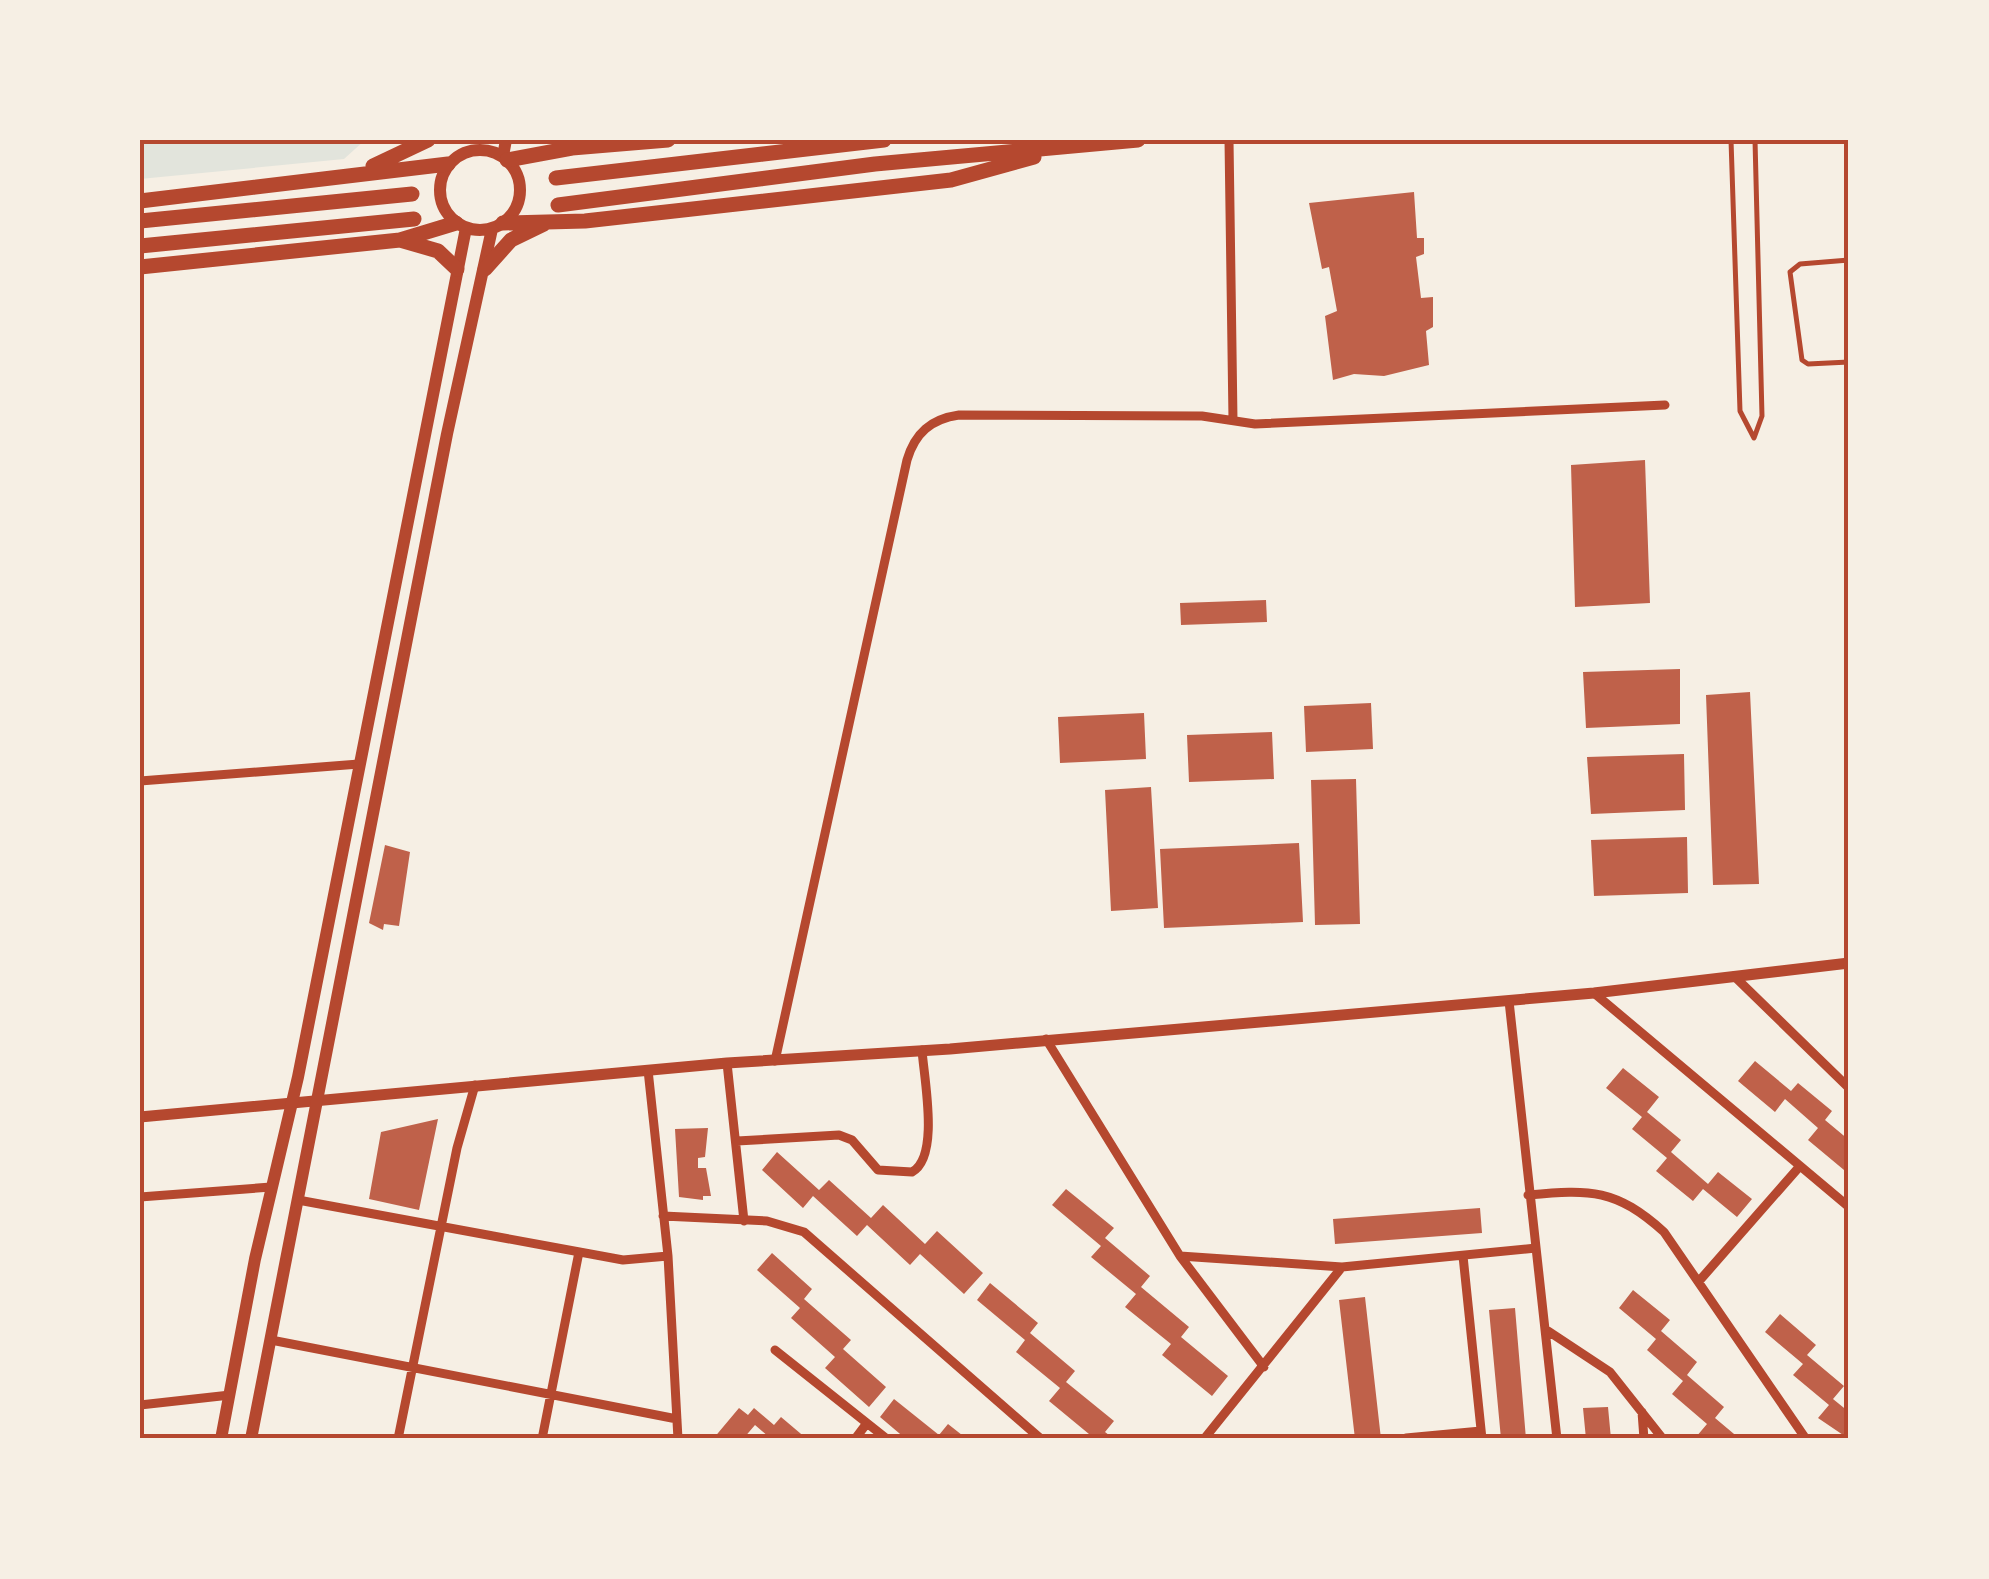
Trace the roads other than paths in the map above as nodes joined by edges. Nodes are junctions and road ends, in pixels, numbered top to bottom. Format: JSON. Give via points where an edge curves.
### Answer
{"nodes":[{"id":1,"x":428,"y":140,"type":"edge"},
{"id":2,"x":506,"y":140,"type":"edge"},
{"id":3,"x":538,"y":140,"type":"edge"},
{"id":4,"x":668,"y":140,"type":"edge"},
{"id":5,"x":884,"y":140,"type":"edge"},
{"id":6,"x":1138,"y":140,"type":"edge"},
{"id":7,"x":1230,"y":140,"type":"edge"},
{"id":8,"x":1731,"y":140,"type":"edge"},
{"id":9,"x":1755,"y":140,"type":"edge"},
{"id":10,"x":472,"y":145,"type":"edge"},
{"id":11,"x":1071,"y":146,"type":"junction"},
{"id":12,"x":572,"y":148,"type":"junction"},
{"id":13,"x":505,"y":158,"type":"junction"},
{"id":14,"x":448,"y":164,"type":"junction"},
{"id":15,"x":349,"y":176,"type":"junction"},
{"id":16,"x":556,"y":178,"type":"dead end"},
{"id":17,"x":412,"y":194,"type":"dead end"},
{"id":18,"x":140,"y":201,"type":"edge"},
{"id":19,"x":558,"y":205,"type":"dead end"},
{"id":20,"x":414,"y":219,"type":"dead end"},
{"id":21,"x":140,"y":220,"type":"edge"},
{"id":22,"x":551,"y":221,"type":"junction"},
{"id":23,"x":461,"y":225,"type":"junction"},
{"id":24,"x":497,"y":226,"type":"junction"},
{"id":25,"x":400,"y":240,"type":"junction"},
{"id":26,"x":140,"y":246,"type":"edge"},
{"id":27,"x":1849,"y":260,"type":"edge"},
{"id":28,"x":140,"y":267,"type":"edge"},
{"id":29,"x":458,"y":269,"type":"junction"},
{"id":30,"x":485,"y":269,"type":"junction"},
{"id":31,"x":1849,"y":362,"type":"edge"},
{"id":32,"x":1665,"y":405,"type":"dead end"},
{"id":33,"x":1233,"y":420,"type":"junction"},
{"id":34,"x":359,"y":764,"type":"junction"},
{"id":35,"x":140,"y":781,"type":"edge"},
{"id":36,"x":1849,"y":963,"type":"edge"},
{"id":37,"x":1734,"y":976,"type":"junction"},
{"id":38,"x":1594,"y":993,"type":"junction"},
{"id":39,"x":1508,"y":1001,"type":"junction"},
{"id":40,"x":1046,"y":1039,"type":"junction"},
{"id":41,"x":922,"y":1050,"type":"junction"},
{"id":42,"x":775,"y":1060,"type":"junction"},
{"id":43,"x":727,"y":1063,"type":"junction"},
{"id":44,"x":648,"y":1070,"type":"junction"},
{"id":45,"x":475,"y":1085,"type":"junction"},
{"id":46,"x":1849,"y":1088,"type":"edge"},
{"id":47,"x":319,"y":1102,"type":"junction"},
{"id":48,"x":289,"y":1104,"type":"junction"},
{"id":49,"x":140,"y":1117,"type":"edge"},
{"id":50,"x":737,"y":1142,"type":"junction"},
{"id":51,"x":1800,"y":1166,"type":"junction"},
{"id":52,"x":271,"y":1187,"type":"junction"},
{"id":53,"x":1528,"y":1195,"type":"junction"},
{"id":54,"x":140,"y":1197,"type":"edge"},
{"id":55,"x":298,"y":1200,"type":"junction"},
{"id":56,"x":1849,"y":1207,"type":"edge"},
{"id":57,"x":663,"y":1216,"type":"junction"},
{"id":58,"x":744,"y":1221,"type":"junction"},
{"id":59,"x":440,"y":1227,"type":"junction"},
{"id":60,"x":1536,"y":1248,"type":"junction"},
{"id":61,"x":579,"y":1252,"type":"junction"},
{"id":62,"x":668,"y":1256,"type":"junction"},
{"id":63,"x":1180,"y":1256,"type":"junction"},
{"id":64,"x":1463,"y":1256,"type":"junction"},
{"id":65,"x":1342,"y":1267,"type":"junction"},
{"id":66,"x":1700,"y":1280,"type":"junction"},
{"id":67,"x":1548,"y":1330,"type":"junction"},
{"id":68,"x":270,"y":1340,"type":"junction"},
{"id":69,"x":775,"y":1350,"type":"dead end"},
{"id":70,"x":1264,"y":1367,"type":"junction"},
{"id":71,"x":412,"y":1368,"type":"junction"},
{"id":72,"x":552,"y":1394,"type":"junction"},
{"id":73,"x":230,"y":1395,"type":"junction"},
{"id":74,"x":140,"y":1405,"type":"edge"},
{"id":75,"x":1642,"y":1407,"type":"junction"},
{"id":76,"x":677,"y":1419,"type":"junction"},
{"id":77,"x":867,"y":1424,"type":"junction"},
{"id":78,"x":1482,"y":1435,"type":"edge"},
{"id":79,"x":1406,"y":1438,"type":"edge"},
{"id":80,"x":221,"y":1439,"type":"edge"},
{"id":81,"x":251,"y":1439,"type":"edge"},
{"id":82,"x":398,"y":1439,"type":"edge"},
{"id":83,"x":542,"y":1439,"type":"edge"},
{"id":84,"x":678,"y":1439,"type":"edge"},
{"id":85,"x":854,"y":1439,"type":"edge"},
{"id":86,"x":887,"y":1439,"type":"edge"},
{"id":87,"x":1041,"y":1439,"type":"edge"},
{"id":88,"x":1204,"y":1439,"type":"edge"},
{"id":89,"x":1558,"y":1439,"type":"edge"},
{"id":90,"x":1644,"y":1439,"type":"edge"},
{"id":91,"x":1663,"y":1439,"type":"edge"},
{"id":92,"x":1806,"y":1439,"type":"edge"}],
"edges":[{"from":1,"to":15,"type":"highway"},
{"from":2,"to":13,"type":"main road"},
{"from":3,"to":12,"type":"highway"},
{"from":4,"to":12,"type":"highway"},
{"from":5,"to":16,"type":"highway"},
{"from":6,"to":11,"type":"highway"},
{"from":7,"to":33,"type":"street"},
{"from":8,"to":9,"type":"lane","via":[[1740,411],[1754,438],[1762,416]]},
{"from":10,"to":13,"type":"main road"},
{"from":10,"to":14,"type":"main road"},
{"from":11,"to":19,"type":"highway"},
{"from":11,"to":22,"type":"highway","via":[[951,180]]},
{"from":12,"to":13,"type":"highway"},
{"from":13,"to":24,"type":"main road","via":[[520,192],[512,215]]},
{"from":14,"to":15,"type":"highway"},
{"from":14,"to":23,"type":"main road","via":[[440,195]]},
{"from":15,"to":18,"type":"highway"},
{"from":17,"to":21,"type":"highway"},
{"from":20,"to":26,"type":"highway"},
{"from":22,"to":24,"type":"highway"},
{"from":22,"to":30,"type":"highway","via":[[511,240]]},
{"from":23,"to":24,"type":"main road"},
{"from":23,"to":25,"type":"highway"},
{"from":23,"to":29,"type":"main road"},
{"from":24,"to":30,"type":"main road"},
{"from":25,"to":28,"type":"highway"},
{"from":25,"to":29,"type":"highway","via":[[438,250]]},
{"from":27,"to":31,"type":"lane","via":[[1800,264],[1790,272],[1802,360]]},
{"from":29,"to":34,"type":"main road"},
{"from":30,"to":47,"type":"main road","via":[[446,434]]},
{"from":32,"to":33,"type":"street"},
{"from":33,"to":42,"type":"street","via":[[959,415],[919,433],[894,514]]},
{"from":34,"to":35,"type":"street"},
{"from":34,"to":48,"type":"main road"},
{"from":36,"to":37,"type":"street"},
{"from":37,"to":38,"type":"street"},
{"from":37,"to":46,"type":"street"},
{"from":38,"to":39,"type":"street"},
{"from":38,"to":51,"type":"street"},
{"from":39,"to":40,"type":"street"},
{"from":39,"to":53,"type":"street"},
{"from":40,"to":41,"type":"street"},
{"from":40,"to":63,"type":"street"},
{"from":41,"to":42,"type":"street"},
{"from":41,"to":50,"type":"street","via":[[929,1139],[926,1160],[912,1172],[878,1170],[839,1134]]},
{"from":42,"to":43,"type":"street"},
{"from":43,"to":44,"type":"street"},
{"from":43,"to":50,"type":"street"},
{"from":44,"to":45,"type":"street"},
{"from":44,"to":57,"type":"street"},
{"from":45,"to":47,"type":"street"},
{"from":45,"to":59,"type":"street"},
{"from":47,"to":48,"type":"street"},
{"from":47,"to":55,"type":"main road"},
{"from":48,"to":49,"type":"street"},
{"from":48,"to":52,"type":"main road"},
{"from":50,"to":58,"type":"street"},
{"from":51,"to":56,"type":"street"},
{"from":51,"to":66,"type":"street"},
{"from":52,"to":54,"type":"street"},
{"from":52,"to":73,"type":"main road"},
{"from":53,"to":60,"type":"street"},
{"from":53,"to":66,"type":"street","via":[[1581,1190],[1636,1207]]},
{"from":55,"to":59,"type":"street"},
{"from":55,"to":68,"type":"main road"},
{"from":57,"to":58,"type":"street"},
{"from":57,"to":62,"type":"street"},
{"from":58,"to":87,"type":"street","via":[[804,1232]]},
{"from":59,"to":61,"type":"street"},
{"from":59,"to":71,"type":"street"},
{"from":60,"to":64,"type":"street"},
{"from":60,"to":67,"type":"street"},
{"from":61,"to":62,"type":"street","via":[[639,1261]]},
{"from":61,"to":72,"type":"street"},
{"from":62,"to":76,"type":"street"},
{"from":63,"to":65,"type":"street"},
{"from":63,"to":70,"type":"street"},
{"from":64,"to":65,"type":"street"},
{"from":64,"to":78,"type":"street"},
{"from":65,"to":70,"type":"street"},
{"from":66,"to":92,"type":"street"},
{"from":67,"to":75,"type":"street","via":[[1610,1372]]},
{"from":67,"to":89,"type":"street"},
{"from":68,"to":71,"type":"street"},
{"from":68,"to":81,"type":"main road"},
{"from":69,"to":77,"type":"street"},
{"from":70,"to":88,"type":"street"},
{"from":71,"to":72,"type":"street"},
{"from":71,"to":82,"type":"street"},
{"from":72,"to":76,"type":"street"},
{"from":72,"to":83,"type":"street"},
{"from":73,"to":74,"type":"street"},
{"from":73,"to":80,"type":"main road"},
{"from":75,"to":90,"type":"street"},
{"from":75,"to":91,"type":"street"},
{"from":76,"to":84,"type":"street"},
{"from":77,"to":85,"type":"street"},
{"from":77,"to":86,"type":"street"},
{"from":78,"to":79,"type":"street"}]}
